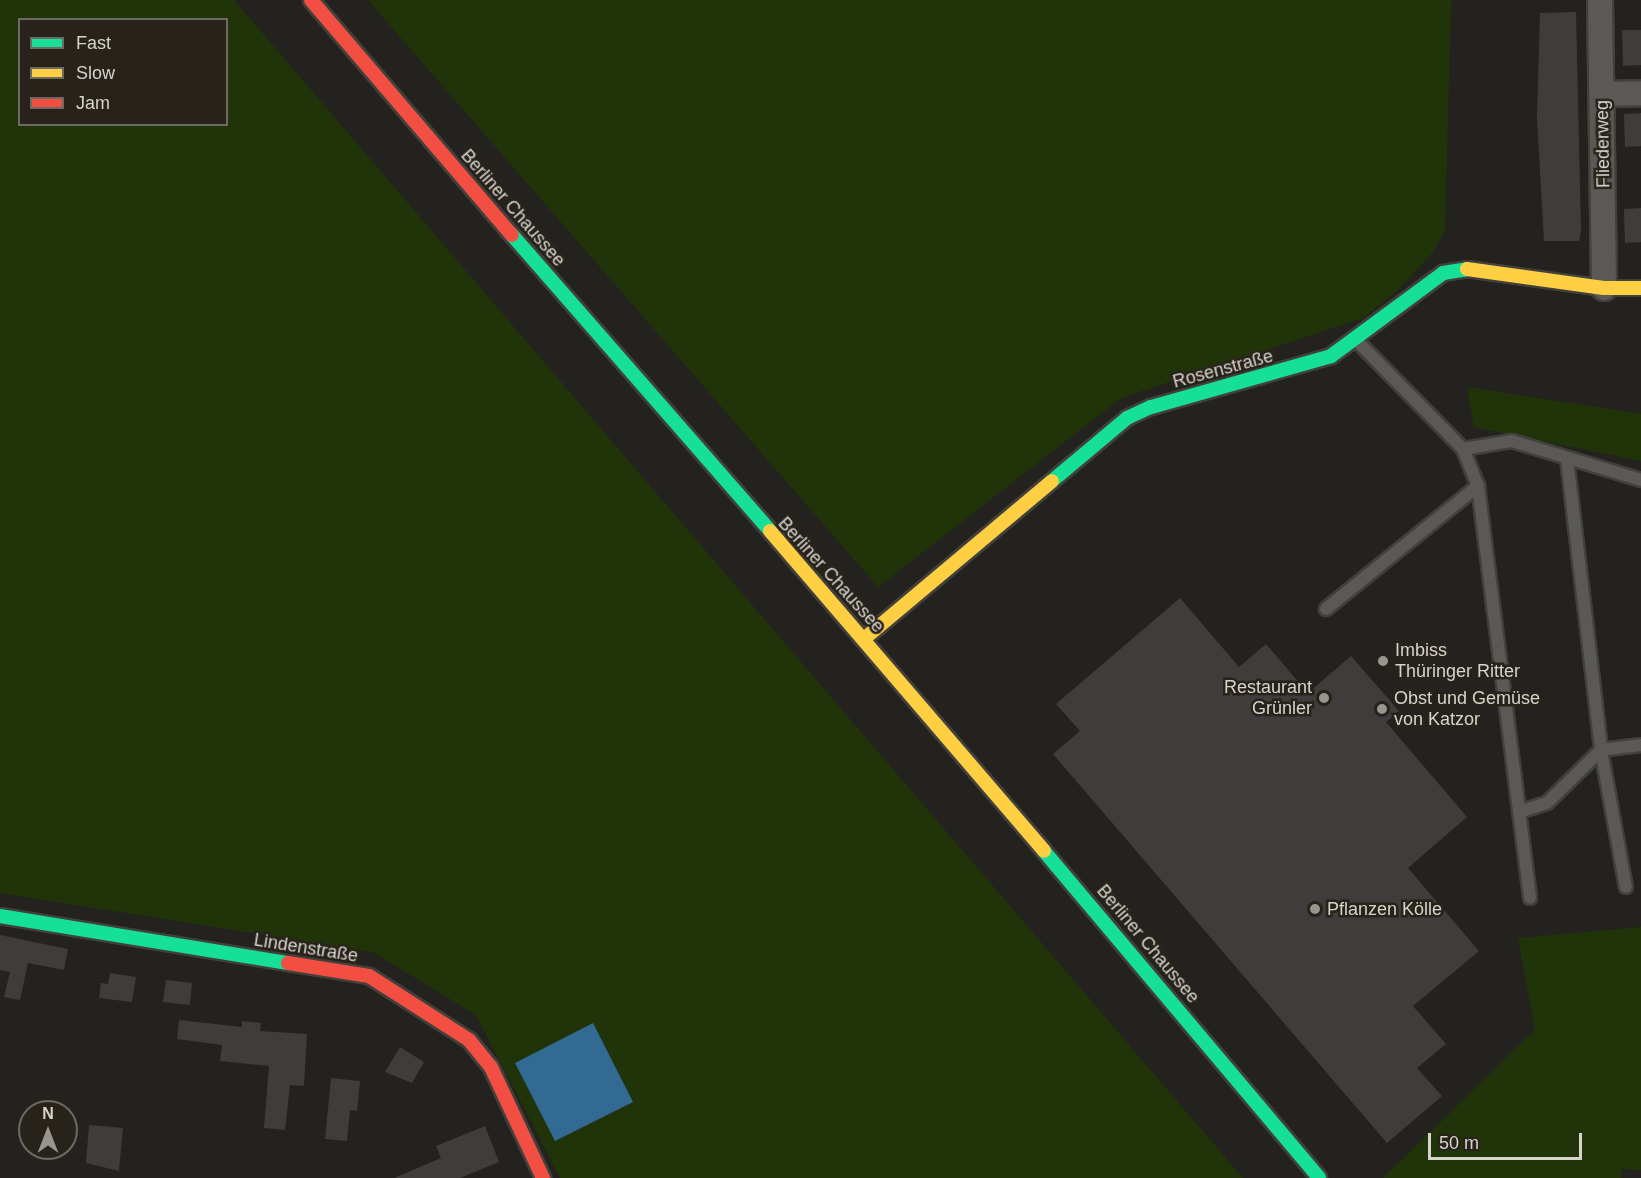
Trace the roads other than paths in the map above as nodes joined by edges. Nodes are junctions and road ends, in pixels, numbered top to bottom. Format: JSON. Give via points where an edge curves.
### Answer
{"nodes":[{"id":1,"x":311,"y":0,"type":"edge"},
{"id":2,"x":1600,"y":0,"type":"edge"},
{"id":3,"x":1641,"y":93,"type":"edge"},
{"id":4,"x":1602,"y":94,"type":"junction"},
{"id":5,"x":1604,"y":288,"type":"junction"},
{"id":6,"x":1641,"y":288,"type":"edge"},
{"id":7,"x":1356,"y":340,"type":"junction"},
{"id":8,"x":1463,"y":449,"type":"junction"},
{"id":9,"x":1568,"y":459,"type":"junction"},
{"id":10,"x":1641,"y":480,"type":"edge"},
{"id":11,"x":1478,"y":486,"type":"junction"},
{"id":12,"x":1326,"y":609,"type":"dead end"},
{"id":13,"x":865,"y":638,"type":"junction"},
{"id":14,"x":1641,"y":745,"type":"edge"},
{"id":15,"x":1601,"y":750,"type":"junction"},
{"id":16,"x":1519,"y":812,"type":"junction"},
{"id":17,"x":1626,"y":887,"type":"dead end"},
{"id":18,"x":1530,"y":898,"type":"dead end"},
{"id":19,"x":0,"y":916,"type":"edge"},
{"id":20,"x":543,"y":1178,"type":"edge"},
{"id":21,"x":1319,"y":1178,"type":"edge"}],
"edges":[{"from":1,"to":13,"type":"street","name":"Berliner Chaussee","via":[[601,339]]},
{"from":2,"to":4,"type":"street","name":"Fliederweg"},
{"from":3,"to":4,"type":"street"},
{"from":4,"to":5,"type":"street","name":"Fliederweg"},
{"from":5,"to":6,"type":"street","name":"Rosenstraße"},
{"from":5,"to":7,"type":"street","name":"Rosenstraße","via":[[1464,268],[1431,279]]},
{"from":7,"to":8,"type":"lane"},
{"from":7,"to":13,"type":"street","name":"Rosenstraße","via":[[1306,366],[1151,407],[1127,418]]},
{"from":8,"to":9,"type":"lane","via":[[1512,441]]},
{"from":8,"to":11,"type":"lane"},
{"from":9,"to":10,"type":"lane"},
{"from":9,"to":15,"type":"lane"},
{"from":11,"to":12,"type":"lane"},
{"from":11,"to":16,"type":"lane"},
{"from":13,"to":21,"type":"street","name":"Berliner Chaussee"},
{"from":14,"to":15,"type":"lane"},
{"from":15,"to":16,"type":"lane","via":[[1547,803]]},
{"from":15,"to":17,"type":"lane"},
{"from":16,"to":18,"type":"lane"},
{"from":19,"to":20,"type":"street","name":"Lindenstraße","via":[[369,976],[469,1040],[491,1067]]}]}
